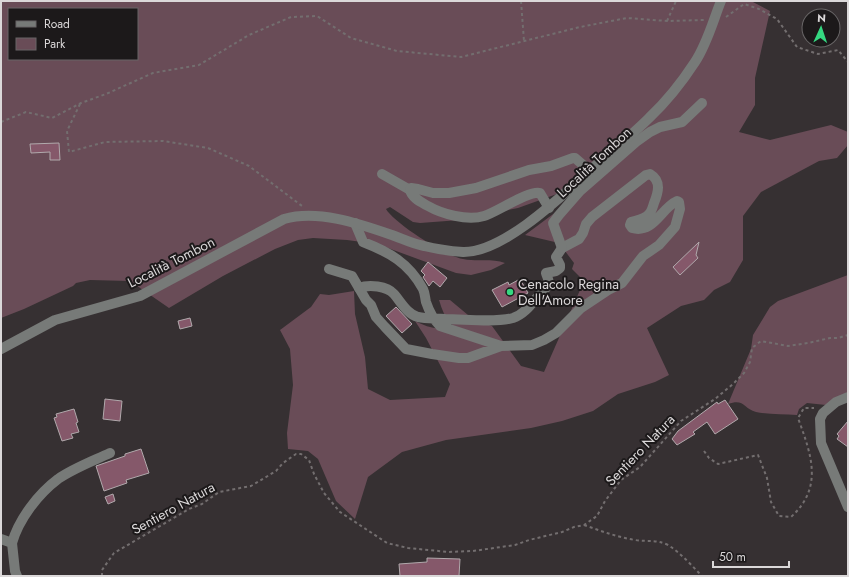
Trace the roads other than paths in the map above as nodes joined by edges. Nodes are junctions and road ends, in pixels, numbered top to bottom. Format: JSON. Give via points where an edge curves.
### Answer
{"nodes":[{"id":1,"x":721,"y":1,"type":"edge"},
{"id":2,"x":702,"y":103,"type":"dead end"},
{"id":3,"x":590,"y":171,"type":"junction"},
{"id":4,"x":382,"y":174,"type":"dead end"},
{"id":5,"x":410,"y":190,"type":"junction"},
{"id":6,"x":549,"y":208,"type":"junction"},
{"id":7,"x":355,"y":223,"type":"junction"},
{"id":8,"x":562,"y":248,"type":"junction"},
{"id":9,"x":329,"y":269,"type":"dead end"},
{"id":10,"x":360,"y":288,"type":"junction"},
{"id":11,"x":434,"y":319,"type":"junction"},
{"id":12,"x":502,"y":346,"type":"junction"},
{"id":13,"x":1,"y":348,"type":"edge"},
{"id":14,"x":848,"y":397,"type":"edge"},
{"id":15,"x":110,"y":453,"type":"dead end"},
{"id":16,"x":848,"y":507,"type":"edge"},
{"id":17,"x":1,"y":539,"type":"edge"},
{"id":18,"x":12,"y":543,"type":"junction"},
{"id":19,"x":17,"y":576,"type":"edge"}],
"edges":[{"from":1,"to":3,"type":"street","name":"Località Tombon","via":[[696,60],[673,91],[650,118]]},
{"from":2,"to":8,"type":"street","name":"Località Tombon","via":[[682,122],[660,127],[642,136],[580,191],[553,223]]},
{"from":3,"to":5,"type":"street","name":"Località Tombon","via":[[573,158],[476,188],[449,193],[433,193],[411,188]]},
{"from":3,"to":6,"type":"street","name":"Località Tombon"},
{"from":4,"to":5,"type":"street","name":"Località Tombon"},
{"from":5,"to":6,"type":"street","name":"Località Tombon","via":[[410,194],[432,208],[464,217],[483,216],[536,192],[540,193]]},
{"from":6,"to":7,"type":"street","name":"Località Tombon","via":[[496,242],[480,250],[465,252],[422,246]]},
{"from":7,"to":11,"type":"street","via":[[363,242],[385,251],[403,263],[424,291]]},
{"from":7,"to":13,"type":"street","name":"Località Tombon","via":[[314,216],[284,219],[140,296],[55,320]]},
{"from":8,"to":11,"type":"street","name":"Località Tombon","via":[[556,256],[560,268],[546,273],[548,286],[520,315],[503,320]]},
{"from":8,"to":12,"type":"street","name":"Località Tombon","via":[[579,238],[592,217],[646,175],[650,174],[655,178],[658,186],[657,196],[648,215],[631,222],[632,228],[648,226],[671,204],[677,200],[679,202],[680,209],[675,227],[659,245],[643,256],[622,283],[581,308],[556,333],[544,340],[532,345]]},
{"from":9,"to":10,"type":"street","name":"Località Tombon","via":[[352,276]]},
{"from":10,"to":11,"type":"street","name":"Località Tombon","via":[[376,286],[388,289],[410,313],[417,317]]},
{"from":10,"to":12,"type":"street","name":"Località Tombon","via":[[384,328],[406,349],[468,358]]},
{"from":11,"to":12,"type":"street","name":"Località Tombon","via":[[440,326]]},
{"from":14,"to":16,"type":"street","via":[[836,402],[820,419],[821,443]]},
{"from":15,"to":18,"type":"street","via":[[59,478],[49,487],[21,522]]},
{"from":17,"to":18,"type":"street"},
{"from":18,"to":19,"type":"street"}]}
